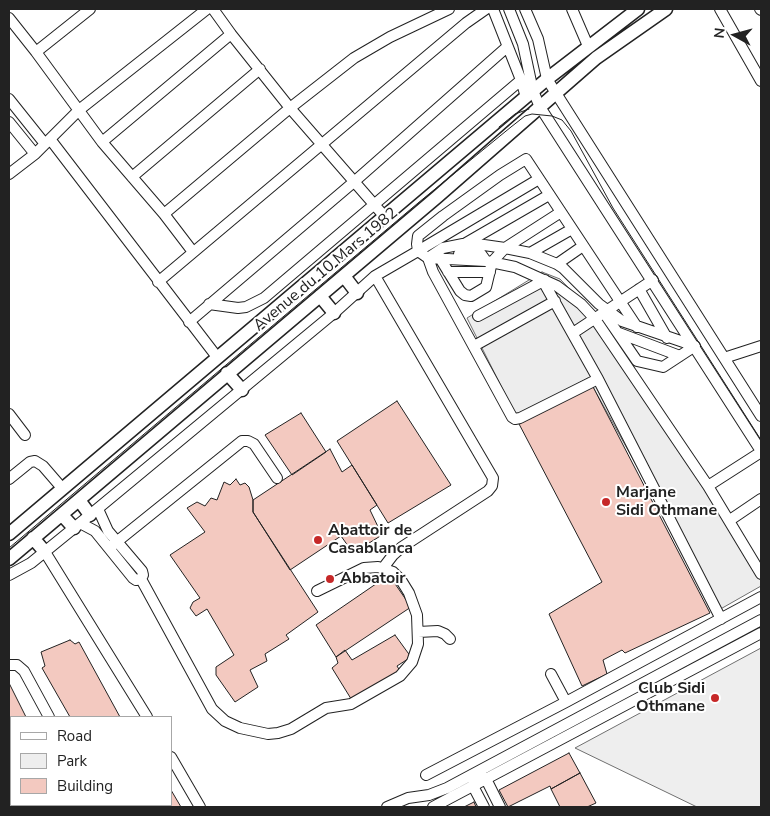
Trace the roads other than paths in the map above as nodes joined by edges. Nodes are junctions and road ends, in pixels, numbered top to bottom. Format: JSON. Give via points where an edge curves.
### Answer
{"nodes":[{"id":1,"x":207,"y":9,"type":"edge"},
{"id":2,"x":214,"y":9,"type":"edge"},
{"id":3,"x":449,"y":9,"type":"edge"},
{"id":4,"x":486,"y":9,"type":"edge"},
{"id":5,"x":493,"y":9,"type":"edge"},
{"id":6,"x":509,"y":9,"type":"edge"},
{"id":7,"x":525,"y":9,"type":"edge"},
{"id":8,"x":572,"y":9,"type":"edge"},
{"id":9,"x":638,"y":9,"type":"edge"},
{"id":10,"x":666,"y":9,"type":"edge"},
{"id":11,"x":720,"y":9,"type":"edge"},
{"id":12,"x":86,"y":10,"type":"edge"},
{"id":13,"x":624,"y":13,"type":"edge"},
{"id":14,"x":9,"y":18,"type":"edge"},
{"id":15,"x":231,"y":34,"type":"junction"},
{"id":16,"x":588,"y":46,"type":"junction"},
{"id":17,"x":507,"y":47,"type":"junction"},
{"id":18,"x":36,"y":52,"type":"junction"},
{"id":19,"x":260,"y":69,"type":"junction"},
{"id":20,"x":547,"y":79,"type":"junction"},
{"id":21,"x":521,"y":80,"type":"junction"},
{"id":22,"x":761,"y":80,"type":"edge"},
{"id":23,"x":529,"y":94,"type":"junction"},
{"id":24,"x":556,"y":94,"type":"junction"},
{"id":25,"x":9,"y":99,"type":"edge"},
{"id":26,"x":540,"y":107,"type":"junction"},
{"id":27,"x":290,"y":108,"type":"junction"},
{"id":28,"x":79,"y":110,"type":"junction"},
{"id":29,"x":9,"y":122,"type":"edge"},
{"id":30,"x":47,"y":141,"type":"junction"},
{"id":31,"x":102,"y":142,"type":"junction"},
{"id":32,"x":323,"y":144,"type":"junction"},
{"id":33,"x":35,"y":154,"type":"junction"},
{"id":34,"x":9,"y":174,"type":"edge"},
{"id":35,"x":132,"y":177,"type":"junction"},
{"id":36,"x":539,"y":179,"type":"junction"},
{"id":37,"x":355,"y":181,"type":"junction"},
{"id":38,"x":549,"y":195,"type":"junction"},
{"id":39,"x":374,"y":204,"type":"junction"},
{"id":40,"x":561,"y":212,"type":"junction"},
{"id":41,"x":164,"y":214,"type":"junction"},
{"id":42,"x":384,"y":217,"type":"junction"},
{"id":43,"x":572,"y":229,"type":"junction"},
{"id":44,"x":463,"y":244,"type":"junction"},
{"id":45,"x":583,"y":246,"type":"junction"},
{"id":46,"x":506,"y":248,"type":"junction"},
{"id":47,"x":418,"y":251,"type":"junction"},
{"id":48,"x":193,"y":252,"type":"junction"},
{"id":49,"x":530,"y":253,"type":"junction"},
{"id":50,"x":428,"y":258,"type":"junction"},
{"id":51,"x":442,"y":260,"type":"junction"},
{"id":52,"x":557,"y":264,"type":"junction"},
{"id":53,"x":489,"y":265,"type":"junction"},
{"id":54,"x":448,"y":272,"type":"junction"},
{"id":55,"x":344,"y":276,"type":"junction"},
{"id":56,"x":375,"y":276,"type":"junction"},
{"id":57,"x":544,"y":280,"type":"junction"},
{"id":58,"x":653,"y":280,"type":"junction"},
{"id":59,"x":158,"y":282,"type":"junction"},
{"id":60,"x":639,"y":289,"type":"junction"},
{"id":61,"x":356,"y":293,"type":"junction"},
{"id":62,"x":320,"y":296,"type":"junction"},
{"id":63,"x":555,"y":300,"type":"junction"},
{"id":64,"x":620,"y":302,"type":"junction"},
{"id":65,"x":210,"y":304,"type":"junction"},
{"id":66,"x":334,"y":313,"type":"junction"},
{"id":67,"x":602,"y":314,"type":"junction"},
{"id":68,"x":478,"y":316,"type":"dead end"},
{"id":69,"x":189,"y":322,"type":"junction"},
{"id":70,"x":637,"y":327,"type":"junction"},
{"id":71,"x":573,"y":333,"type":"junction"},
{"id":72,"x":619,"y":333,"type":"junction"},
{"id":73,"x":667,"y":338,"type":"junction"},
{"id":74,"x":474,"y":346,"type":"junction"},
{"id":75,"x":695,"y":346,"type":"junction"},
{"id":76,"x":761,"y":346,"type":"edge"},
{"id":77,"x":680,"y":356,"type":"junction"},
{"id":78,"x":217,"y":358,"type":"junction"},
{"id":79,"x":724,"y":358,"type":"junction"},
{"id":80,"x":227,"y":373,"type":"junction"},
{"id":81,"x":598,"y":379,"type":"junction"},
{"id":82,"x":242,"y":390,"type":"junction"},
{"id":83,"x":9,"y":414,"type":"edge"},
{"id":84,"x":761,"y":416,"type":"edge"},
{"id":85,"x":25,"y":435,"type":"dead end"},
{"id":86,"x":761,"y":451,"type":"edge"},
{"id":87,"x":277,"y":478,"type":"dead end"},
{"id":88,"x":9,"y":479,"type":"edge"},
{"id":89,"x":708,"y":486,"type":"junction"},
{"id":90,"x":62,"y":488,"type":"junction"},
{"id":91,"x":761,"y":499,"type":"edge"},
{"id":92,"x":79,"y":500,"type":"junction"},
{"id":93,"x":94,"y":512,"type":"junction"},
{"id":94,"x":62,"y":514,"type":"junction"},
{"id":95,"x":730,"y":520,"type":"junction"},
{"id":96,"x":77,"y":526,"type":"junction"},
{"id":97,"x":9,"y":534,"type":"edge"},
{"id":98,"x":34,"y":538,"type":"junction"},
{"id":99,"x":113,"y":545,"type":"junction"},
{"id":100,"x":45,"y":552,"type":"junction"},
{"id":101,"x":9,"y":559,"type":"edge"},
{"id":102,"x":383,"y":568,"type":"junction"},
{"id":103,"x":9,"y":574,"type":"edge"},
{"id":104,"x":761,"y":574,"type":"edge"},
{"id":105,"x":317,"y":591,"type":"dead end"},
{"id":106,"x":761,"y":598,"type":"edge"},
{"id":107,"x":721,"y":619,"type":"junction"},
{"id":108,"x":761,"y":620,"type":"edge"},
{"id":109,"x":418,"y":632,"type":"junction"},
{"id":110,"x":761,"y":633,"type":"edge"},
{"id":111,"x":450,"y":640,"type":"dead end"},
{"id":112,"x":9,"y":665,"type":"edge"},
{"id":113,"x":551,"y":674,"type":"dead end"},
{"id":114,"x":566,"y":702,"type":"junction"},
{"id":115,"x":48,"y":716,"type":"edge"},
{"id":116,"x":146,"y":716,"type":"edge"},
{"id":117,"x":172,"y":760,"type":"edge"},
{"id":118,"x":474,"y":773,"type":"junction"},
{"id":119,"x":426,"y":775,"type":"dead end"},
{"id":120,"x":486,"y":779,"type":"junction"},
{"id":121,"x":473,"y":786,"type":"junction"},
{"id":122,"x":200,"y":807,"type":"edge"},
{"id":123,"x":387,"y":807,"type":"edge"},
{"id":124,"x":433,"y":807,"type":"edge"},
{"id":125,"x":484,"y":807,"type":"edge"},
{"id":126,"x":500,"y":807,"type":"edge"}],
"edges":[{"from":1,"to":28,"type":"street"},
{"from":2,"to":15,"type":"street"},
{"from":3,"to":27,"type":"street","via":[[354,58]]},
{"from":4,"to":32,"type":"street"},
{"from":5,"to":17,"type":"street"},
{"from":6,"to":23,"type":"street","via":[[523,44]]},
{"from":7,"to":20,"type":"street","via":[[538,39]]},
{"from":8,"to":16,"type":"street"},
{"from":9,"to":13,"type":"main road","name":"Avenue du 10 Mars 1982"},
{"from":10,"to":24,"type":"main road","name":"Avenue du 10 Mars 1982","via":[[596,58]]},
{"from":11,"to":22,"type":"street"},
{"from":12,"to":18,"type":"street"},
{"from":13,"to":16,"type":"main road","name":"Avenue du 10 Mars 1982"},
{"from":14,"to":18,"type":"street"},
{"from":15,"to":19,"type":"street"},
{"from":15,"to":31,"type":"street"},
{"from":16,"to":20,"type":"main road","name":"Avenue du 10 Mars 1982"},
{"from":17,"to":21,"type":"street"},
{"from":17,"to":37,"type":"street"},
{"from":18,"to":28,"type":"street"},
{"from":19,"to":27,"type":"street"},
{"from":19,"to":35,"type":"street"},
{"from":20,"to":23,"type":"main road","name":"Avenue du 10 Mars 1982"},
{"from":20,"to":24,"type":"street"},
{"from":21,"to":23,"type":"street"},
{"from":21,"to":39,"type":"street"},
{"from":23,"to":26,"type":"street"},
{"from":23,"to":42,"type":"main road","name":"Avenue du 10 Mars 1982"},
{"from":24,"to":26,"type":"main road","name":"Avenue du 10 Mars 1982"},
{"from":24,"to":79,"type":"street"},
{"from":25,"to":30,"type":"street"},
{"from":26,"to":55,"type":"main road","name":"Avenue du 10 Mars 1982"},
{"from":26,"to":58,"type":"street"},
{"from":27,"to":32,"type":"street"},
{"from":27,"to":41,"type":"street"},
{"from":28,"to":30,"type":"street"},
{"from":28,"to":31,"type":"street"},
{"from":29,"to":33,"type":"street"},
{"from":30,"to":33,"type":"street"},
{"from":30,"to":59,"type":"street"},
{"from":31,"to":35,"type":"street"},
{"from":32,"to":37,"type":"street"},
{"from":32,"to":48,"type":"street"},
{"from":33,"to":34,"type":"street"},
{"from":35,"to":41,"type":"street"},
{"from":36,"to":38,"type":"street"},
{"from":36,"to":47,"type":"street"},
{"from":36,"to":47,"type":"street","via":[[526,159],[418,236]]},
{"from":37,"to":39,"type":"street"},
{"from":37,"to":65,"type":"street"},
{"from":38,"to":40,"type":"street"},
{"from":38,"to":44,"type":"street"},
{"from":39,"to":42,"type":"street"},
{"from":39,"to":65,"type":"street","via":[[264,298],[238,308]]},
{"from":40,"to":43,"type":"street"},
{"from":40,"to":46,"type":"street"},
{"from":41,"to":48,"type":"street"},
{"from":42,"to":78,"type":"main road","name":"Avenue du 10 Mars 1982"},
{"from":43,"to":45,"type":"street"},
{"from":43,"to":49,"type":"street"},
{"from":44,"to":46,"type":"street"},
{"from":44,"to":50,"type":"street","via":[[443,248]]},
{"from":45,"to":52,"type":"street"},
{"from":45,"to":64,"type":"street"},
{"from":46,"to":49,"type":"street"},
{"from":46,"to":53,"type":"street"},
{"from":47,"to":50,"type":"street"},
{"from":47,"to":56,"type":"street"},
{"from":48,"to":59,"type":"street"},
{"from":49,"to":52,"type":"street"},
{"from":50,"to":51,"type":"street"},
{"from":50,"to":74,"type":"street"},
{"from":51,"to":53,"type":"street"},
{"from":51,"to":54,"type":"street"},
{"from":52,"to":67,"type":"street"},
{"from":53,"to":54,"type":"street"},
{"from":53,"to":54,"type":"street","via":[[486,287],[471,296],[462,293]]},
{"from":53,"to":57,"type":"street","via":[[515,267]]},
{"from":55,"to":61,"type":"main road"},
{"from":55,"to":62,"type":"main road","name":"Avenue du 10 Mars 1982"},
{"from":56,"to":61,"type":"street"},
{"from":56,"to":102,"type":"street","via":[[493,478],[488,491],[402,547]]},
{"from":57,"to":63,"type":"street"},
{"from":57,"to":67,"type":"street"},
{"from":57,"to":68,"type":"street"},
{"from":58,"to":60,"type":"street"},
{"from":58,"to":75,"type":"street"},
{"from":59,"to":69,"type":"street"},
{"from":60,"to":64,"type":"street"},
{"from":60,"to":73,"type":"street"},
{"from":61,"to":66,"type":"street"},
{"from":62,"to":66,"type":"main road"},
{"from":62,"to":80,"type":"main road","name":"Avenue du 10 Mars 1982"},
{"from":63,"to":71,"type":"street"},
{"from":63,"to":74,"type":"street"},
{"from":64,"to":67,"type":"street"},
{"from":64,"to":70,"type":"street"},
{"from":65,"to":69,"type":"street"},
{"from":66,"to":82,"type":"street"},
{"from":67,"to":70,"type":"street"},
{"from":67,"to":71,"type":"street"},
{"from":67,"to":72,"type":"street"},
{"from":67,"to":89,"type":"street"},
{"from":69,"to":78,"type":"street"},
{"from":70,"to":73,"type":"street"},
{"from":71,"to":81,"type":"street"},
{"from":72,"to":77,"type":"street"},
{"from":72,"to":77,"type":"street","via":[[637,361],[663,368]]},
{"from":73,"to":75,"type":"street"},
{"from":74,"to":81,"type":"street","via":[[515,420]]},
{"from":75,"to":77,"type":"street"},
{"from":75,"to":86,"type":"street"},
{"from":76,"to":79,"type":"street"},
{"from":78,"to":90,"type":"main road","name":"Avenue du 10 Mars 1982"},
{"from":79,"to":84,"type":"street"},
{"from":80,"to":82,"type":"main road"},
{"from":80,"to":92,"type":"main road","name":"Avenue du 10 Mars 1982"},
{"from":81,"to":107,"type":"street"},
{"from":82,"to":93,"type":"street"},
{"from":83,"to":85,"type":"street"},
{"from":86,"to":89,"type":"street"},
{"from":87,"to":99,"type":"street","via":[[254,444],[242,441]]},
{"from":88,"to":90,"type":"street","via":[[35,460]]},
{"from":89,"to":95,"type":"street"},
{"from":90,"to":97,"type":"main road","name":"Avenue du 10 Mars 1982"},
{"from":91,"to":95,"type":"street"},
{"from":92,"to":93,"type":"main road"},
{"from":92,"to":94,"type":"main road","name":"Avenue du 10 Mars 1982"},
{"from":93,"to":96,"type":"street"},
{"from":93,"to":99,"type":"street","via":[[105,526]]},
{"from":94,"to":96,"type":"main road"},
{"from":94,"to":98,"type":"main road","name":"Avenue du 10 Mars 1982"},
{"from":95,"to":104,"type":"street"},
{"from":96,"to":99,"type":"street","via":[[95,531]]},
{"from":96,"to":100,"type":"street"},
{"from":98,"to":100,"type":"main road"},
{"from":98,"to":101,"type":"main road","name":"Avenue du 10 Mars 1982"},
{"from":99,"to":109,"type":"street","via":[[142,571],[140,579],[212,709],[225,721],[248,730],[272,734],[291,730],[320,711],[351,704],[400,676],[415,657]]},
{"from":100,"to":103,"type":"street"},
{"from":100,"to":116,"type":"street"},
{"from":102,"to":105,"type":"street","via":[[364,568]]},
{"from":102,"to":109,"type":"street","via":[[397,576],[409,593],[417,616]]},
{"from":106,"to":107,"type":"street"},
{"from":107,"to":114,"type":"street"},
{"from":108,"to":118,"type":"street"},
{"from":109,"to":111,"type":"street","via":[[438,631]]},
{"from":110,"to":120,"type":"street"},
{"from":112,"to":115,"type":"street","via":[[17,665],[24,671]]},
{"from":113,"to":114,"type":"street"},
{"from":114,"to":119,"type":"street"},
{"from":117,"to":122,"type":"street"},
{"from":118,"to":120,"type":"street"},
{"from":118,"to":121,"type":"street"},
{"from":118,"to":123,"type":"street","via":[[436,792]]},
{"from":120,"to":121,"type":"street"},
{"from":120,"to":126,"type":"street"},
{"from":121,"to":124,"type":"street"},
{"from":121,"to":125,"type":"street"}]}
